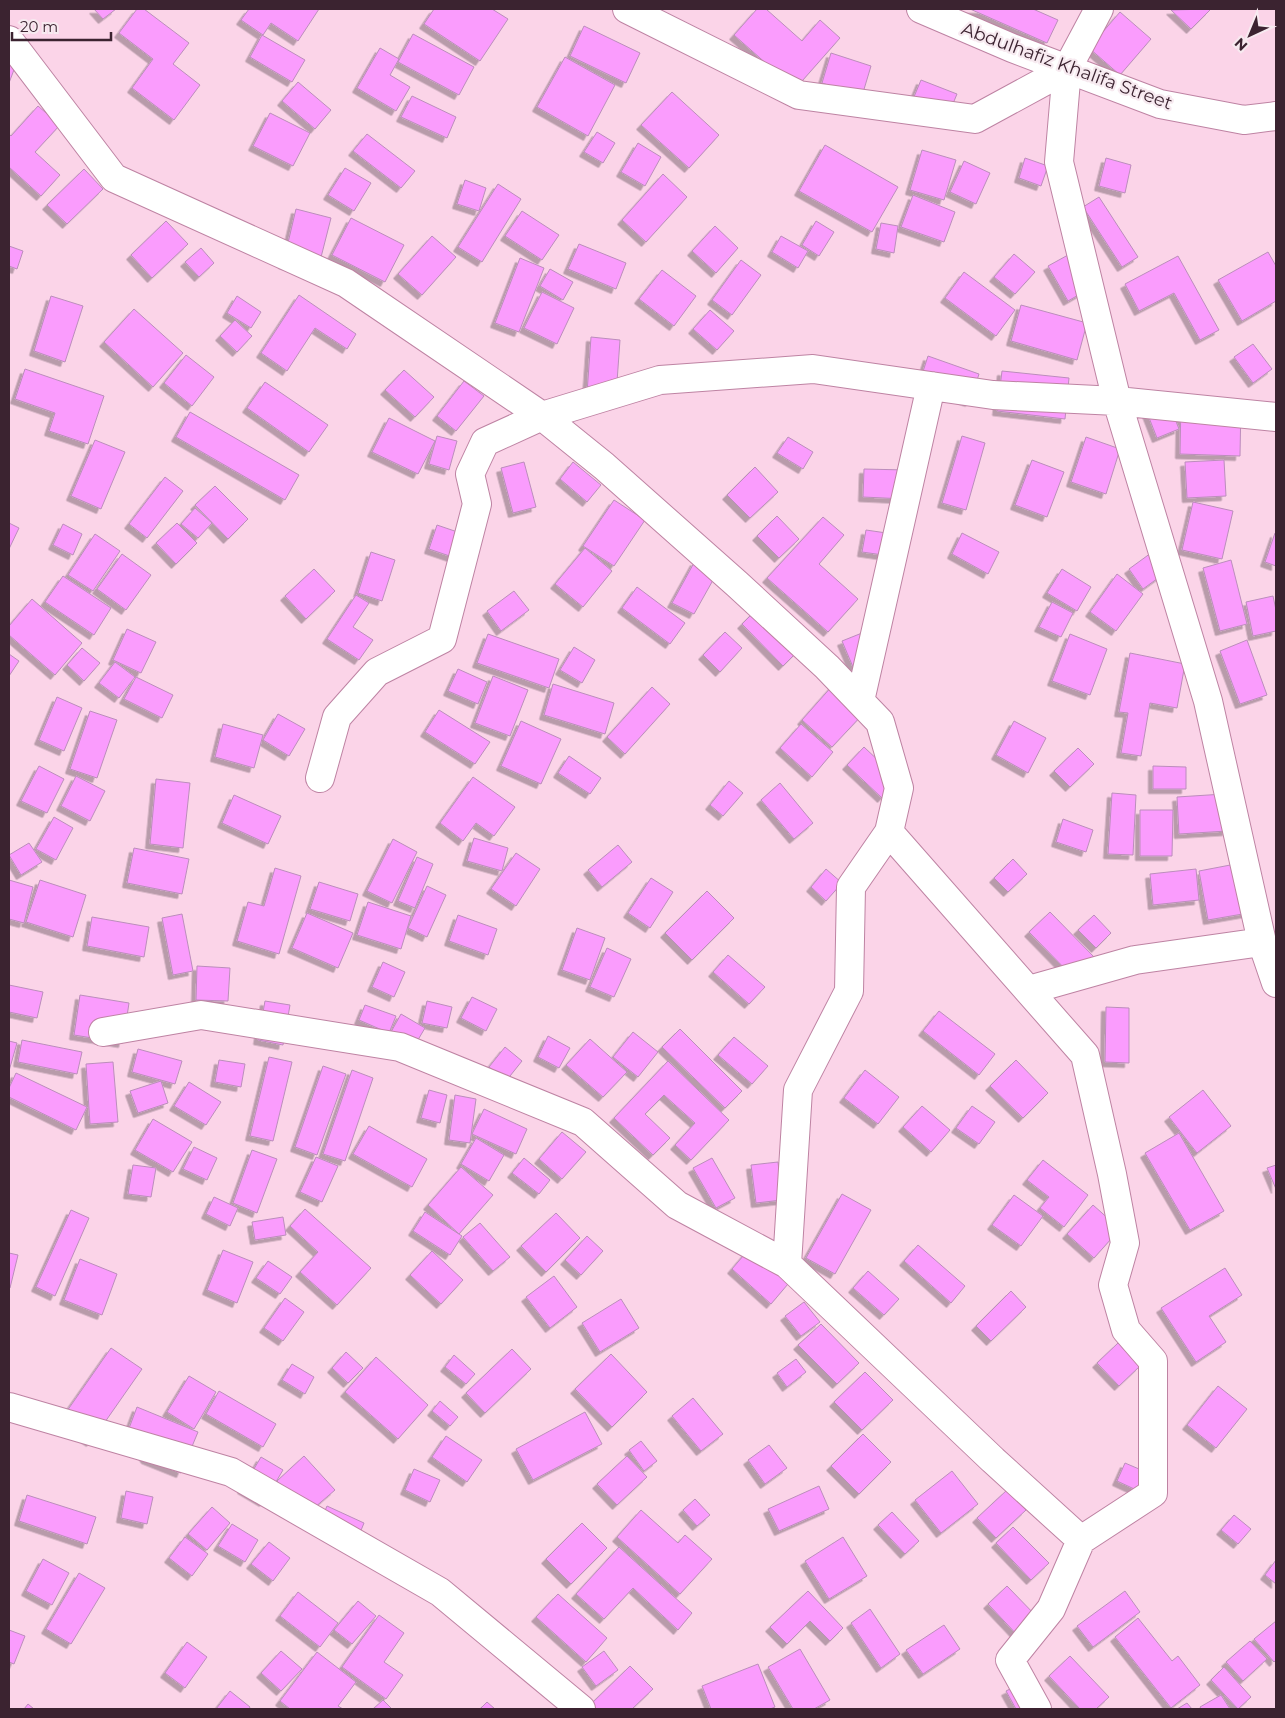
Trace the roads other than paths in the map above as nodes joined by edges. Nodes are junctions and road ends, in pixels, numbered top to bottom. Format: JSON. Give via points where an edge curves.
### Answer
{"nodes":[{"id":1,"x":627,"y":9,"type":"edge"},
{"id":2,"x":921,"y":9,"type":"edge"},
{"id":3,"x":1099,"y":9,"type":"edge"},
{"id":4,"x":9,"y":40,"type":"edge"},
{"id":5,"x":1067,"y":69,"type":"junction"},
{"id":6,"x":1276,"y":116,"type":"edge"},
{"id":7,"x":931,"y":386,"type":"junction"},
{"id":8,"x":1117,"y":400,"type":"junction"},
{"id":9,"x":542,"y":416,"type":"junction"},
{"id":10,"x":1276,"y":417,"type":"edge"},
{"id":11,"x":860,"y":701,"type":"junction"},
{"id":12,"x":320,"y":778,"type":"dead end"},
{"id":13,"x":889,"y":832,"type":"junction"},
{"id":14,"x":1262,"y":942,"type":"junction"},
{"id":15,"x":1276,"y":983,"type":"edge"},
{"id":16,"x":1029,"y":990,"type":"junction"},
{"id":17,"x":103,"y":1032,"type":"dead end"},
{"id":18,"x":786,"y":1264,"type":"junction"},
{"id":19,"x":9,"y":1407,"type":"edge"},
{"id":20,"x":1081,"y":1540,"type":"junction"},
{"id":21,"x":581,"y":1709,"type":"edge"},
{"id":22,"x":1037,"y":1709,"type":"edge"}],
"edges":[{"from":1,"to":5,"type":"street","via":[[799,94],[975,119]]},
{"from":2,"to":5,"type":"street","name":"Abdulhafiz Khalifa Street"},
{"from":3,"to":5,"type":"street"},
{"from":4,"to":9,"type":"street","via":[[114,178],[346,283]]},
{"from":5,"to":6,"type":"street","name":"Abdulhafiz Khalifa Street","via":[[1160,104],[1244,120]]},
{"from":5,"to":8,"type":"street","via":[[1059,162]]},
{"from":7,"to":8,"type":"street","via":[[993,395]]},
{"from":7,"to":9,"type":"street","via":[[813,370],[660,380]]},
{"from":7,"to":11,"type":"street"},
{"from":8,"to":10,"type":"street"},
{"from":8,"to":14,"type":"street","via":[[1208,701]]},
{"from":9,"to":11,"type":"street","via":[[604,466],[737,584]]},
{"from":9,"to":12,"type":"street","via":[[485,442],[470,474],[477,504],[442,639],[377,672],[338,717]]},
{"from":11,"to":13,"type":"street","via":[[880,722],[899,788]]},
{"from":13,"to":16,"type":"street"},
{"from":13,"to":18,"type":"street","via":[[851,887],[849,991],[798,1090]]},
{"from":14,"to":15,"type":"street"},
{"from":14,"to":16,"type":"street","via":[[1135,960]]},
{"from":16,"to":20,"type":"street","via":[[1085,1056],[1125,1243],[1113,1285],[1126,1330],[1153,1361],[1152,1493]]},
{"from":17,"to":18,"type":"street","via":[[201,1015],[400,1047],[583,1122],[677,1206]]},
{"from":18,"to":20,"type":"street"},
{"from":19,"to":21,"type":"street","via":[[231,1472],[440,1592]]},
{"from":20,"to":22,"type":"street","via":[[1051,1609],[1010,1660]]}]}
